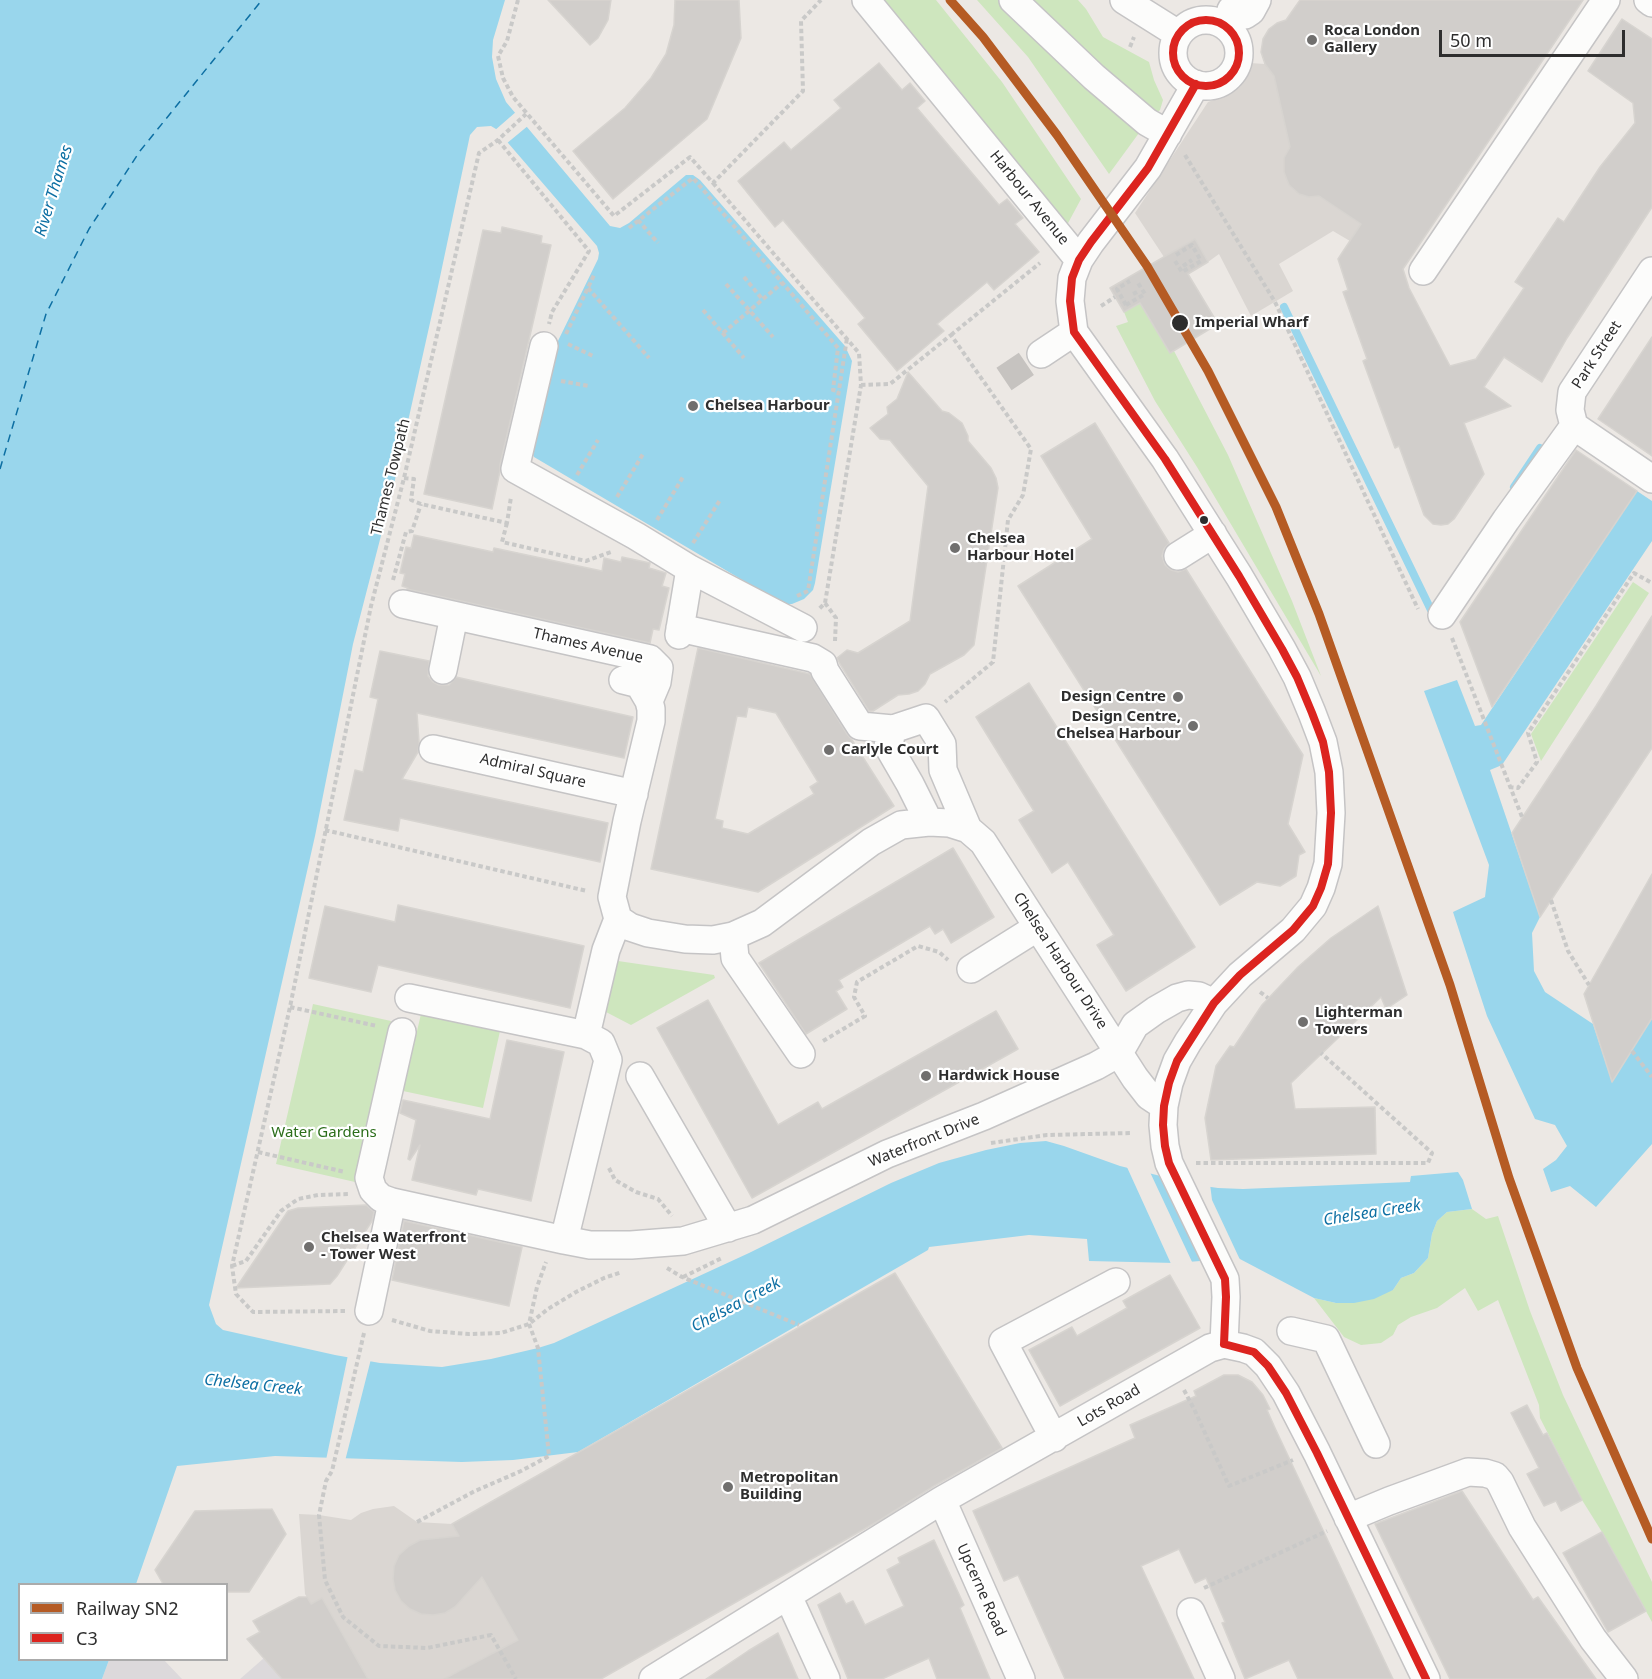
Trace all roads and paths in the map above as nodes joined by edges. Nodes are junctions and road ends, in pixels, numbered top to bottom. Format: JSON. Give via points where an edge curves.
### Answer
{"nodes":[{"id":1,"x":518,"y":0,"type":"edge"},
{"id":2,"x":821,"y":0,"type":"edge"},
{"id":3,"x":866,"y":0,"type":"edge"},
{"id":4,"x":1013,"y":0,"type":"edge"},
{"id":5,"x":1124,"y":0,"type":"edge"},
{"id":6,"x":1257,"y":0,"type":"edge"},
{"id":7,"x":1606,"y":0,"type":"edge"},
{"id":8,"x":1648,"y":0,"type":"edge"},
{"id":9,"x":1652,"y":3,"type":"edge"},
{"id":10,"x":1230,"y":11,"type":"edge"},
{"id":11,"x":1178,"y":34,"type":"junction"},
{"id":12,"x":1196,"y":84,"type":"junction"},
{"id":13,"x":526,"y":114,"type":"junction"},
{"id":14,"x":498,"y":140,"type":"junction"},
{"id":15,"x":1177,"y":144,"type":"junction"},
{"id":16,"x":713,"y":183,"type":"junction"},
{"id":17,"x":638,"y":220,"type":"junction"},
{"id":18,"x":629,"y":228,"type":"dead end"},
{"id":19,"x":658,"y":243,"type":"dead end"},
{"id":20,"x":1176,"y":255,"type":"dead end"},
{"id":21,"x":1079,"y":260,"type":"junction"},
{"id":22,"x":1192,"y":260,"type":"dead end"},
{"id":23,"x":1175,"y":261,"type":"dead end"},
{"id":24,"x":1040,"y":263,"type":"dead end"},
{"id":25,"x":1183,"y":266,"type":"dead end"},
{"id":26,"x":1423,"y":271,"type":"dead end"},
{"id":27,"x":1652,"y":271,"type":"edge"},
{"id":28,"x":594,"y":275,"type":"dead end"},
{"id":29,"x":744,"y":277,"type":"dead end"},
{"id":30,"x":1130,"y":281,"type":"dead end"},
{"id":31,"x":782,"y":283,"type":"junction"},
{"id":32,"x":1138,"y":283,"type":"dead end"},
{"id":33,"x":726,"y":284,"type":"dead end"},
{"id":34,"x":588,"y":288,"type":"junction"},
{"id":35,"x":1115,"y":297,"type":"dead end"},
{"id":36,"x":763,"y":300,"type":"junction"},
{"id":37,"x":1101,"y":306,"type":"dead end"},
{"id":38,"x":703,"y":310,"type":"dead end"},
{"id":39,"x":749,"y":311,"type":"junction"},
{"id":40,"x":1074,"y":332,"type":"junction"},
{"id":41,"x":723,"y":333,"type":"junction"},
{"id":42,"x":951,"y":335,"type":"junction"},
{"id":43,"x":773,"y":337,"type":"dead end"},
{"id":44,"x":847,"y":338,"type":"junction"},
{"id":45,"x":544,"y":346,"type":"joint"},
{"id":46,"x":1041,"y":354,"type":"tunnel mouth"},
{"id":47,"x":595,"y":357,"type":"dead end"},
{"id":48,"x":649,"y":358,"type":"dead end"},
{"id":49,"x":744,"y":358,"type":"dead end"},
{"id":50,"x":552,"y":379,"type":"dead end"},
{"id":51,"x":861,"y":385,"type":"junction"},
{"id":52,"x":589,"y":386,"type":"dead end"},
{"id":53,"x":839,"y":391,"type":"junction"},
{"id":54,"x":1574,"y":426,"type":"junction"},
{"id":55,"x":598,"y":440,"type":"dead end"},
{"id":56,"x":643,"y":454,"type":"dead end"},
{"id":57,"x":516,"y":469,"type":"junction"},
{"id":58,"x":568,"y":471,"type":"dead end"},
{"id":59,"x":683,"y":477,"type":"dead end"},
{"id":60,"x":404,"y":478,"type":"junction"},
{"id":61,"x":1652,"y":479,"type":"edge"},
{"id":62,"x":616,"y":498,"type":"dead end"},
{"id":63,"x":720,"y":500,"type":"dead end"},
{"id":64,"x":420,"y":504,"type":"junction"},
{"id":65,"x":656,"y":522,"type":"dead end"},
{"id":66,"x":507,"y":523,"type":"junction"},
{"id":67,"x":1213,"y":534,"type":"junction"},
{"id":68,"x":683,"y":538,"type":"dead end"},
{"id":69,"x":613,"y":552,"type":"dead end"},
{"id":70,"x":695,"y":554,"type":"junction"},
{"id":71,"x":1178,"y":556,"type":"dead end"},
{"id":72,"x":1652,"y":583,"type":"edge"},
{"id":73,"x":788,"y":600,"type":"dead end"},
{"id":74,"x":825,"y":603,"type":"junction"},
{"id":75,"x":403,"y":604,"type":"joint"},
{"id":76,"x":1431,"y":614,"type":"junction"},
{"id":77,"x":454,"y":616,"type":"junction"},
{"id":78,"x":803,"y":628,"type":"joint"},
{"id":79,"x":823,"y":664,"type":"junction"},
{"id":80,"x":443,"y":670,"type":"dead end"},
{"id":81,"x":623,"y":680,"type":"dead end"},
{"id":82,"x":649,"y":701,"type":"junction"},
{"id":83,"x":926,"y":718,"type":"junction"},
{"id":84,"x":893,"y":729,"type":"junction"},
{"id":85,"x":433,"y":749,"type":"dead end"},
{"id":86,"x":1509,"y":787,"type":"junction"},
{"id":87,"x":634,"y":794,"type":"junction"},
{"id":88,"x":1522,"y":818,"type":"dead end"},
{"id":89,"x":930,"y":822,"type":"junction"},
{"id":90,"x":968,"y":829,"type":"junction"},
{"id":91,"x":325,"y":830,"type":"junction"},
{"id":92,"x":1551,"y":900,"type":"dead end"},
{"id":93,"x":615,"y":908,"type":"junction"},
{"id":94,"x":1038,"y":927,"type":"junction"},
{"id":95,"x":733,"y":936,"type":"junction"},
{"id":96,"x":959,"y":964,"type":"joint"},
{"id":97,"x":1589,"y":985,"type":"dead end"},
{"id":98,"x":409,"y":998,"type":"dead end"},
{"id":99,"x":1215,"y":1003,"type":"junction"},
{"id":100,"x":290,"y":1007,"type":"junction"},
{"id":101,"x":402,"y":1032,"type":"joint"},
{"id":102,"x":586,"y":1035,"type":"junction"},
{"id":103,"x":1632,"y":1051,"type":"dead end"},
{"id":104,"x":1119,"y":1053,"type":"junction"},
{"id":105,"x":1321,"y":1053,"type":"dead end"},
{"id":106,"x":801,"y":1054,"type":"joint"},
{"id":107,"x":640,"y":1076,"type":"dead end"},
{"id":108,"x":1652,"y":1077,"type":"edge"},
{"id":109,"x":1164,"y":1106,"type":"junction"},
{"id":110,"x":1131,"y":1133,"type":"dead end"},
{"id":111,"x":996,"y":1142,"type":"dead end"},
{"id":112,"x":258,"y":1152,"type":"junction"},
{"id":113,"x":1171,"y":1166,"type":"junction"},
{"id":114,"x":602,"y":1170,"type":"dead end"},
{"id":115,"x":378,"y":1190,"type":"junction"},
{"id":116,"x":728,"y":1228,"type":"junction"},
{"id":117,"x":559,"y":1239,"type":"junction"},
{"id":118,"x":683,"y":1241,"type":"junction"},
{"id":119,"x":232,"y":1266,"type":"junction"},
{"id":120,"x":630,"y":1269,"type":"dead end"},
{"id":121,"x":682,"y":1277,"type":"dead end"},
{"id":122,"x":1116,"y":1282,"type":"dead end"},
{"id":123,"x":369,"y":1311,"type":"junction"},
{"id":124,"x":529,"y":1324,"type":"junction"},
{"id":125,"x":799,"y":1325,"type":"dead end"},
{"id":126,"x":1291,"y":1331,"type":"dead end"},
{"id":127,"x":1224,"y":1344,"type":"junction"},
{"id":128,"x":361,"y":1347,"type":"dead end"},
{"id":129,"x":1173,"y":1369,"type":"junction"},
{"id":130,"x":1054,"y":1438,"type":"junction"},
{"id":131,"x":1376,"y":1444,"type":"dead end"},
{"id":132,"x":1317,"y":1453,"type":"junction"},
{"id":133,"x":942,"y":1500,"type":"junction"},
{"id":134,"x":1348,"y":1518,"type":"junction"},
{"id":135,"x":417,"y":1522,"type":"dead end"},
{"id":136,"x":1204,"y":1588,"type":"dead end"},
{"id":137,"x":788,"y":1596,"type":"junction"},
{"id":138,"x":1191,"y":1612,"type":"dead end"},
{"id":139,"x":516,"y":1679,"type":"edge"},
{"id":140,"x":653,"y":1679,"type":"edge"},
{"id":141,"x":826,"y":1679,"type":"edge"},
{"id":142,"x":1021,"y":1679,"type":"edge"},
{"id":143,"x":1221,"y":1679,"type":"edge"},
{"id":144,"x":1426,"y":1679,"type":"edge"},
{"id":145,"x":1624,"y":1679,"type":"edge"}],
"edges":[{"from":1,"to":13,"type":"path","via":[[507,41],[498,56],[503,78]]},
{"from":2,"to":16,"type":"path","via":[[801,21],[803,91]]},
{"from":3,"to":21,"type":"street","name":"Harbour Avenue"},
{"from":4,"to":15,"type":"street","via":[[1094,77]]},
{"from":5,"to":11,"type":"street"},
{"from":6,"to":10,"type":"street","via":[[1245,15]]},
{"from":7,"to":26,"type":"street"},
{"from":8,"to":9,"type":"street"},
{"from":10,"to":11,"type":"street","via":[[1214,21],[1194,22]]},
{"from":10,"to":12,"type":"street","via":[[1238,62],[1226,79],[1206,86]]},
{"from":11,"to":12,"type":"street","via":[[1174,63],[1186,80]]},
{"from":12,"to":15,"type":"street"},
{"from":13,"to":14,"type":"path","name":"Thames Towpath"},
{"from":13,"to":16,"type":"path","via":[[614,216],[690,157]]},
{"from":14,"to":45,"type":"path","via":[[589,251],[552,312]]},
{"from":14,"to":60,"type":"path","name":"Thames Towpath","via":[[479,153]]},
{"from":15,"to":21,"type":"street","via":[[1148,168]]},
{"from":15,"to":76,"type":"path","via":[[1275,302]]},
{"from":16,"to":44,"type":"path"},
{"from":17,"to":18,"type":"path"},
{"from":17,"to":19,"type":"path"},
{"from":17,"to":31,"type":"path","via":[[693,178]]},
{"from":20,"to":23,"type":"path","bridge":true,"via":[[1192,245],[1201,261],[1182,272]]},
{"from":21,"to":40,"type":"street","name":"Harbour Avenue","via":[[1070,301]]},
{"from":22,"to":25,"type":"path"},
{"from":24,"to":42,"type":"path"},
{"from":27,"to":54,"type":"street","name":"Park Street","via":[[1572,392],[1570,410]]},
{"from":28,"to":34,"type":"path"},
{"from":29,"to":36,"type":"path"},
{"from":30,"to":32,"type":"path","bridge":true,"via":[[1117,289],[1126,305],[1144,294]]},
{"from":31,"to":36,"type":"path"},
{"from":31,"to":53,"type":"path","via":[[838,348],[833,390]]},
{"from":33,"to":39,"type":"path"},
{"from":34,"to":47,"type":"path","via":[[562,341]]},
{"from":34,"to":48,"type":"path"},
{"from":35,"to":37,"type":"path"},
{"from":36,"to":39,"type":"path"},
{"from":38,"to":41,"type":"path"},
{"from":39,"to":41,"type":"path"},
{"from":39,"to":43,"type":"path"},
{"from":40,"to":46,"type":"street"},
{"from":40,"to":67,"type":"street","name":"Harbour Avenue","via":[[1119,392]]},
{"from":41,"to":49,"type":"path"},
{"from":42,"to":51,"type":"path","via":[[890,384]]},
{"from":42,"to":83,"type":"path","via":[[1031,449],[1023,495],[1008,520],[993,662]]},
{"from":44,"to":51,"type":"path","via":[[859,353]]},
{"from":44,"to":53,"type":"path"},
{"from":45,"to":57,"type":"street"},
{"from":50,"to":52,"type":"path"},
{"from":51,"to":74,"type":"path"},
{"from":53,"to":73,"type":"path","via":[[808,591]]},
{"from":54,"to":61,"type":"street"},
{"from":54,"to":76,"type":"street"},
{"from":55,"to":58,"type":"path","via":[[577,476]]},
{"from":56,"to":62,"type":"path"},
{"from":57,"to":66,"type":"path"},
{"from":57,"to":70,"type":"street","via":[[636,536]]},
{"from":59,"to":65,"type":"path"},
{"from":60,"to":64,"type":"path","via":[[414,479],[411,500]]},
{"from":60,"to":91,"type":"path","name":"Thames Towpath","via":[[371,606]]},
{"from":63,"to":70,"type":"path"},
{"from":64,"to":66,"type":"path"},
{"from":64,"to":75,"type":"path","via":[[412,531],[406,532],[388,602]]},
{"from":66,"to":69,"type":"path","via":[[502,542],[586,561]]},
{"from":67,"to":71,"type":"street"},
{"from":67,"to":99,"type":"street","name":"Harbour Avenue","via":[[1305,695],[1323,742],[1331,813],[1328,864],[1313,906]]},
{"from":68,"to":70,"type":"path"},
{"from":70,"to":78,"type":"street"},
{"from":70,"to":79,"type":"street","via":[[680,631],[813,658]]},
{"from":72,"to":86,"type":"path","via":[[1634,573],[1528,733],[1536,762],[1518,788]]},
{"from":74,"to":78,"type":"path"},
{"from":74,"to":79,"type":"path","via":[[836,618],[835,644],[825,648]]},
{"from":75,"to":77,"type":"street","name":"Thames Avenue"},
{"from":76,"to":86,"type":"path","via":[[1475,696]]},
{"from":77,"to":80,"type":"street"},
{"from":77,"to":82,"type":"street","name":"Thames Avenue","via":[[650,659],[659,668]]},
{"from":79,"to":84,"type":"street","via":[[860,726]]},
{"from":81,"to":82,"type":"street","via":[[639,684]]},
{"from":82,"to":87,"type":"street","name":"Thames Avenue","via":[[651,721]]},
{"from":83,"to":84,"type":"street"},
{"from":83,"to":90,"type":"street","via":[[942,744],[943,770]]},
{"from":84,"to":89,"type":"street","via":[[888,746]]},
{"from":85,"to":87,"type":"street","name":"Admiral Square"},
{"from":86,"to":88,"type":"path"},
{"from":87,"to":93,"type":"street","name":"Thames Avenue"},
{"from":89,"to":90,"type":"street"},
{"from":89,"to":95,"type":"street","via":[[901,825],[871,842],[762,923]]},
{"from":90,"to":94,"type":"street","name":"Chelsea Harbour Drive","via":[[983,842]]},
{"from":91,"to":93,"type":"path"},
{"from":91,"to":100,"type":"path","name":"Thames Towpath"},
{"from":92,"to":97,"type":"path","via":[[1568,951]]},
{"from":93,"to":95,"type":"street","via":[[630,927],[648,933],[685,939]]},
{"from":93,"to":102,"type":"street","name":"Thames Avenue"},
{"from":94,"to":96,"type":"street"},
{"from":94,"to":104,"type":"street","name":"Chelsea Harbour Drive"},
{"from":95,"to":106,"type":"street","via":[[735,958]]},
{"from":96,"to":106,"type":"path","via":[[918,946],[857,982],[854,997],[865,1016]]},
{"from":98,"to":102,"type":"street"},
{"from":99,"to":104,"type":"street","via":[[1199,996],[1176,998],[1135,1025]]},
{"from":99,"to":109,"type":"street","name":"Harbour Avenue","via":[[1177,1061]]},
{"from":100,"to":101,"type":"path"},
{"from":100,"to":112,"type":"path","name":"Thames Towpath"},
{"from":101,"to":115,"type":"street"},
{"from":102,"to":117,"type":"street","via":[[601,1043],[608,1060],[573,1209]]},
{"from":103,"to":108,"type":"path"},
{"from":104,"to":109,"type":"street","name":"Chelsea Harbour Drive","via":[[1149,1096]]},
{"from":104,"to":116,"type":"street","name":"Waterfront Drive","via":[[1058,1084],[887,1154],[753,1220]]},
{"from":105,"to":113,"type":"path","via":[[1432,1153],[1428,1163]]},
{"from":107,"to":116,"type":"street"},
{"from":109,"to":113,"type":"street","via":[[1165,1146]]},
{"from":110,"to":111,"type":"path","via":[[1047,1135]]},
{"from":112,"to":115,"type":"path"},
{"from":112,"to":119,"type":"path","name":"Thames Towpath"},
{"from":113,"to":127,"type":"street","via":[[1225,1279]]},
{"from":114,"to":118,"type":"path","via":[[606,1162],[615,1180],[658,1199],[677,1224]]},
{"from":115,"to":117,"type":"street","name":"Waterfront Drive"},
{"from":115,"to":119,"type":"path","via":[[298,1199],[281,1211],[246,1261]]},
{"from":115,"to":123,"type":"street"},
{"from":116,"to":118,"type":"street","name":"Waterfront Drive"},
{"from":117,"to":118,"type":"street","name":"Waterfront Drive","via":[[590,1245]]},
{"from":117,"to":124,"type":"path","via":[[537,1287]]},
{"from":119,"to":123,"type":"path","via":[[236,1294],[253,1312]]},
{"from":120,"to":124,"type":"path","via":[[576,1292]]},
{"from":121,"to":125,"type":"path"},
{"from":122,"to":130,"type":"street","via":[[1003,1342]]},
{"from":123,"to":124,"type":"path","via":[[430,1331],[459,1334],[501,1334]]},
{"from":124,"to":135,"type":"path","via":[[538,1348],[549,1456]]},
{"from":126,"to":131,"type":"street","via":[[1326,1339]]},
{"from":127,"to":129,"type":"street","name":"Lots Road"},
{"from":127,"to":132,"type":"street","via":[[1254,1352],[1268,1366]]},
{"from":128,"to":139,"type":"path","via":[[319,1515],[325,1580],[343,1617],[379,1646],[427,1648],[491,1635]]},
{"from":129,"to":130,"type":"street","name":"Lots Road"},
{"from":129,"to":132,"type":"path","via":[[1229,1486]]},
{"from":130,"to":133,"type":"street","name":"Lots Road"},
{"from":132,"to":134,"type":"street"},
{"from":133,"to":137,"type":"street","name":"Lots Road"},
{"from":133,"to":142,"type":"street","name":"Upcerne Road"},
{"from":134,"to":136,"type":"path"},
{"from":134,"to":144,"type":"street"},
{"from":134,"to":145,"type":"street","via":[[1468,1472],[1495,1476],[1522,1527],[1593,1639]]},
{"from":137,"to":140,"type":"street","name":"Lots Road"},
{"from":137,"to":141,"type":"street"},
{"from":138,"to":143,"type":"street"}]}
